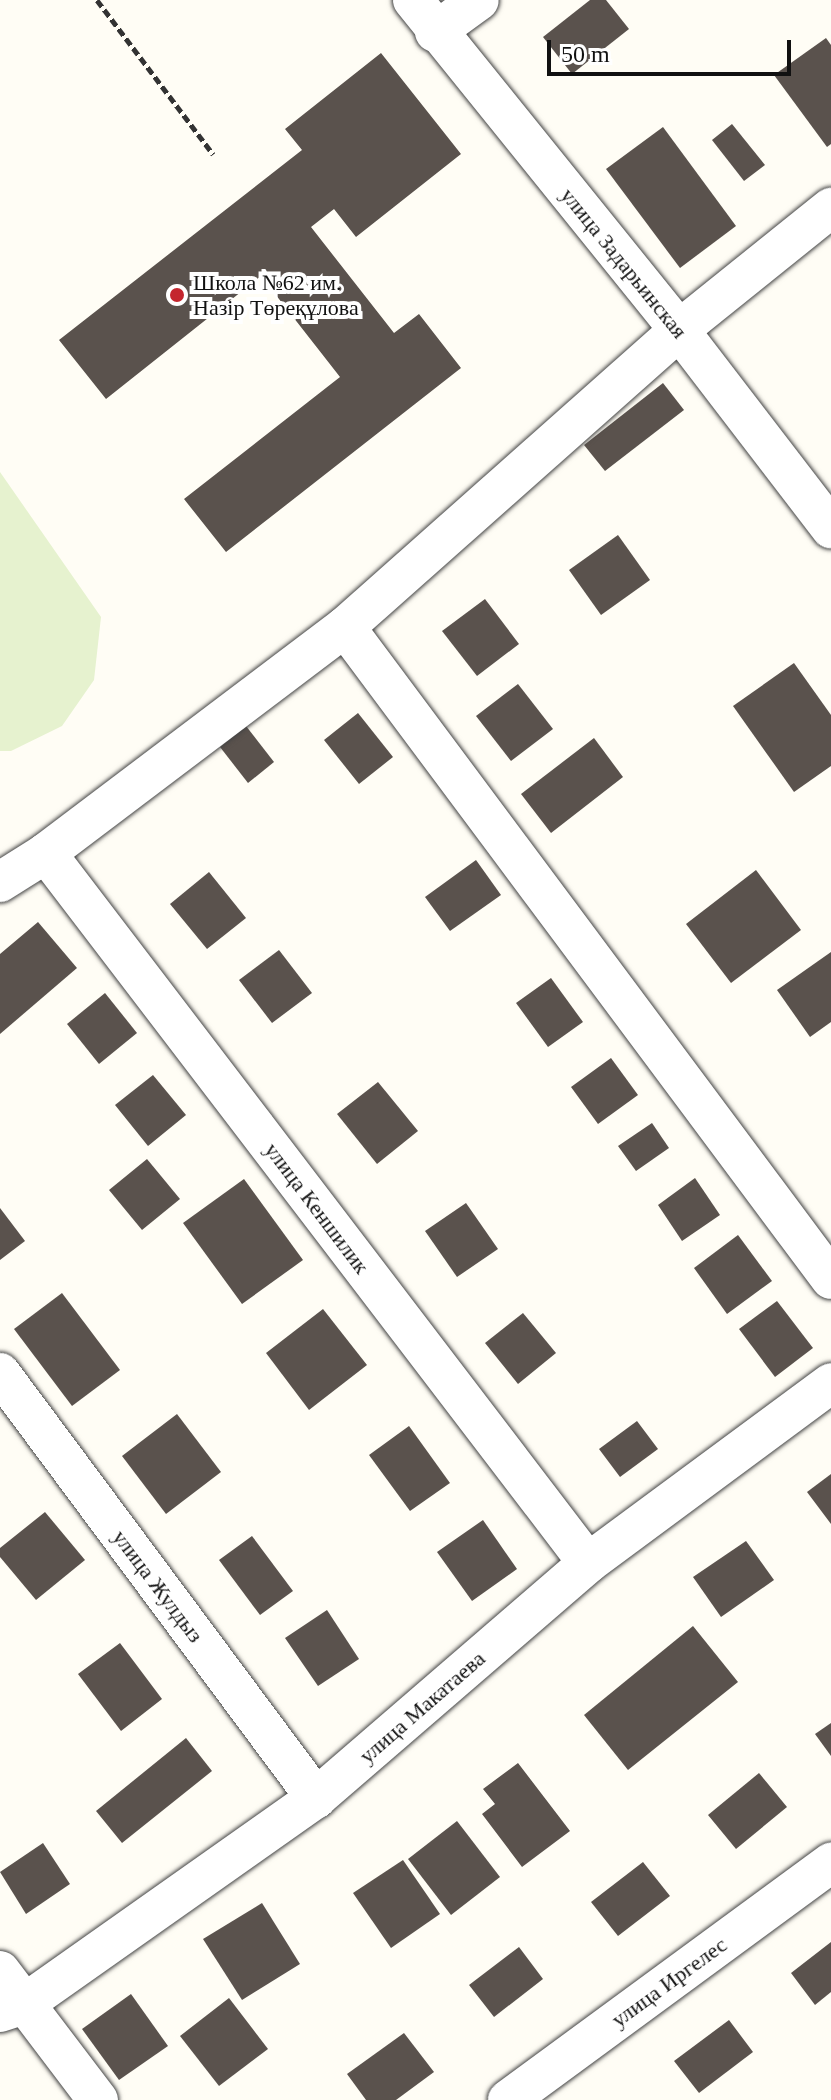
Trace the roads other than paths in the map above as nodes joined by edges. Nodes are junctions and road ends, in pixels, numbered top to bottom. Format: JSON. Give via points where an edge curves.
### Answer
{"nodes":[{"id":1,"x":413,"y":0,"type":"edge"},
{"id":2,"x":479,"y":0,"type":"edge"},
{"id":3,"x":435,"y":32,"type":"junction"},
{"id":4,"x":831,"y":208,"type":"edge"},
{"id":5,"x":679,"y":330,"type":"junction"},
{"id":6,"x":831,"y":528,"type":"edge"},
{"id":7,"x":345,"y":627,"type":"junction"},
{"id":8,"x":46,"y":853,"type":"junction"},
{"id":9,"x":0,"y":882,"type":"edge"},
{"id":10,"x":831,"y":1279,"type":"edge"},
{"id":11,"x":0,"y":1373,"type":"edge"},
{"id":12,"x":831,"y":1383,"type":"edge"},
{"id":13,"x":588,"y":1563,"type":"junction"},
{"id":14,"x":316,"y":1798,"type":"junction"},
{"id":15,"x":831,"y":1863,"type":"edge"},
{"id":16,"x":0,"y":1971,"type":"edge"},
{"id":17,"x":12,"y":2008,"type":"edge"},
{"id":18,"x":98,"y":2100,"type":"edge"},
{"id":19,"x":508,"y":2100,"type":"edge"}],
"edges":[{"from":1,"to":3,"type":"street","name":"улица Задарьинская"},
{"from":2,"to":3,"type":"street"},
{"from":3,"to":5,"type":"street","name":"улица Задарьинская"},
{"from":4,"to":5,"type":"street"},
{"from":5,"to":6,"type":"street","name":"улица Задарьинская"},
{"from":5,"to":7,"type":"street"},
{"from":7,"to":8,"type":"street"},
{"from":7,"to":10,"type":"street"},
{"from":8,"to":9,"type":"street"},
{"from":8,"to":13,"type":"street","name":"улица Кеншилик"},
{"from":11,"to":14,"type":"street","name":"улица Жулдыз"},
{"from":12,"to":13,"type":"street","name":"улица Макатаева"},
{"from":13,"to":14,"type":"street","name":"улица Макатаева"},
{"from":14,"to":17,"type":"street","name":"улица Макатаева"},
{"from":15,"to":19,"type":"street","name":"улица Иргелес"},
{"from":16,"to":17,"type":"street"},
{"from":17,"to":18,"type":"street"}]}
